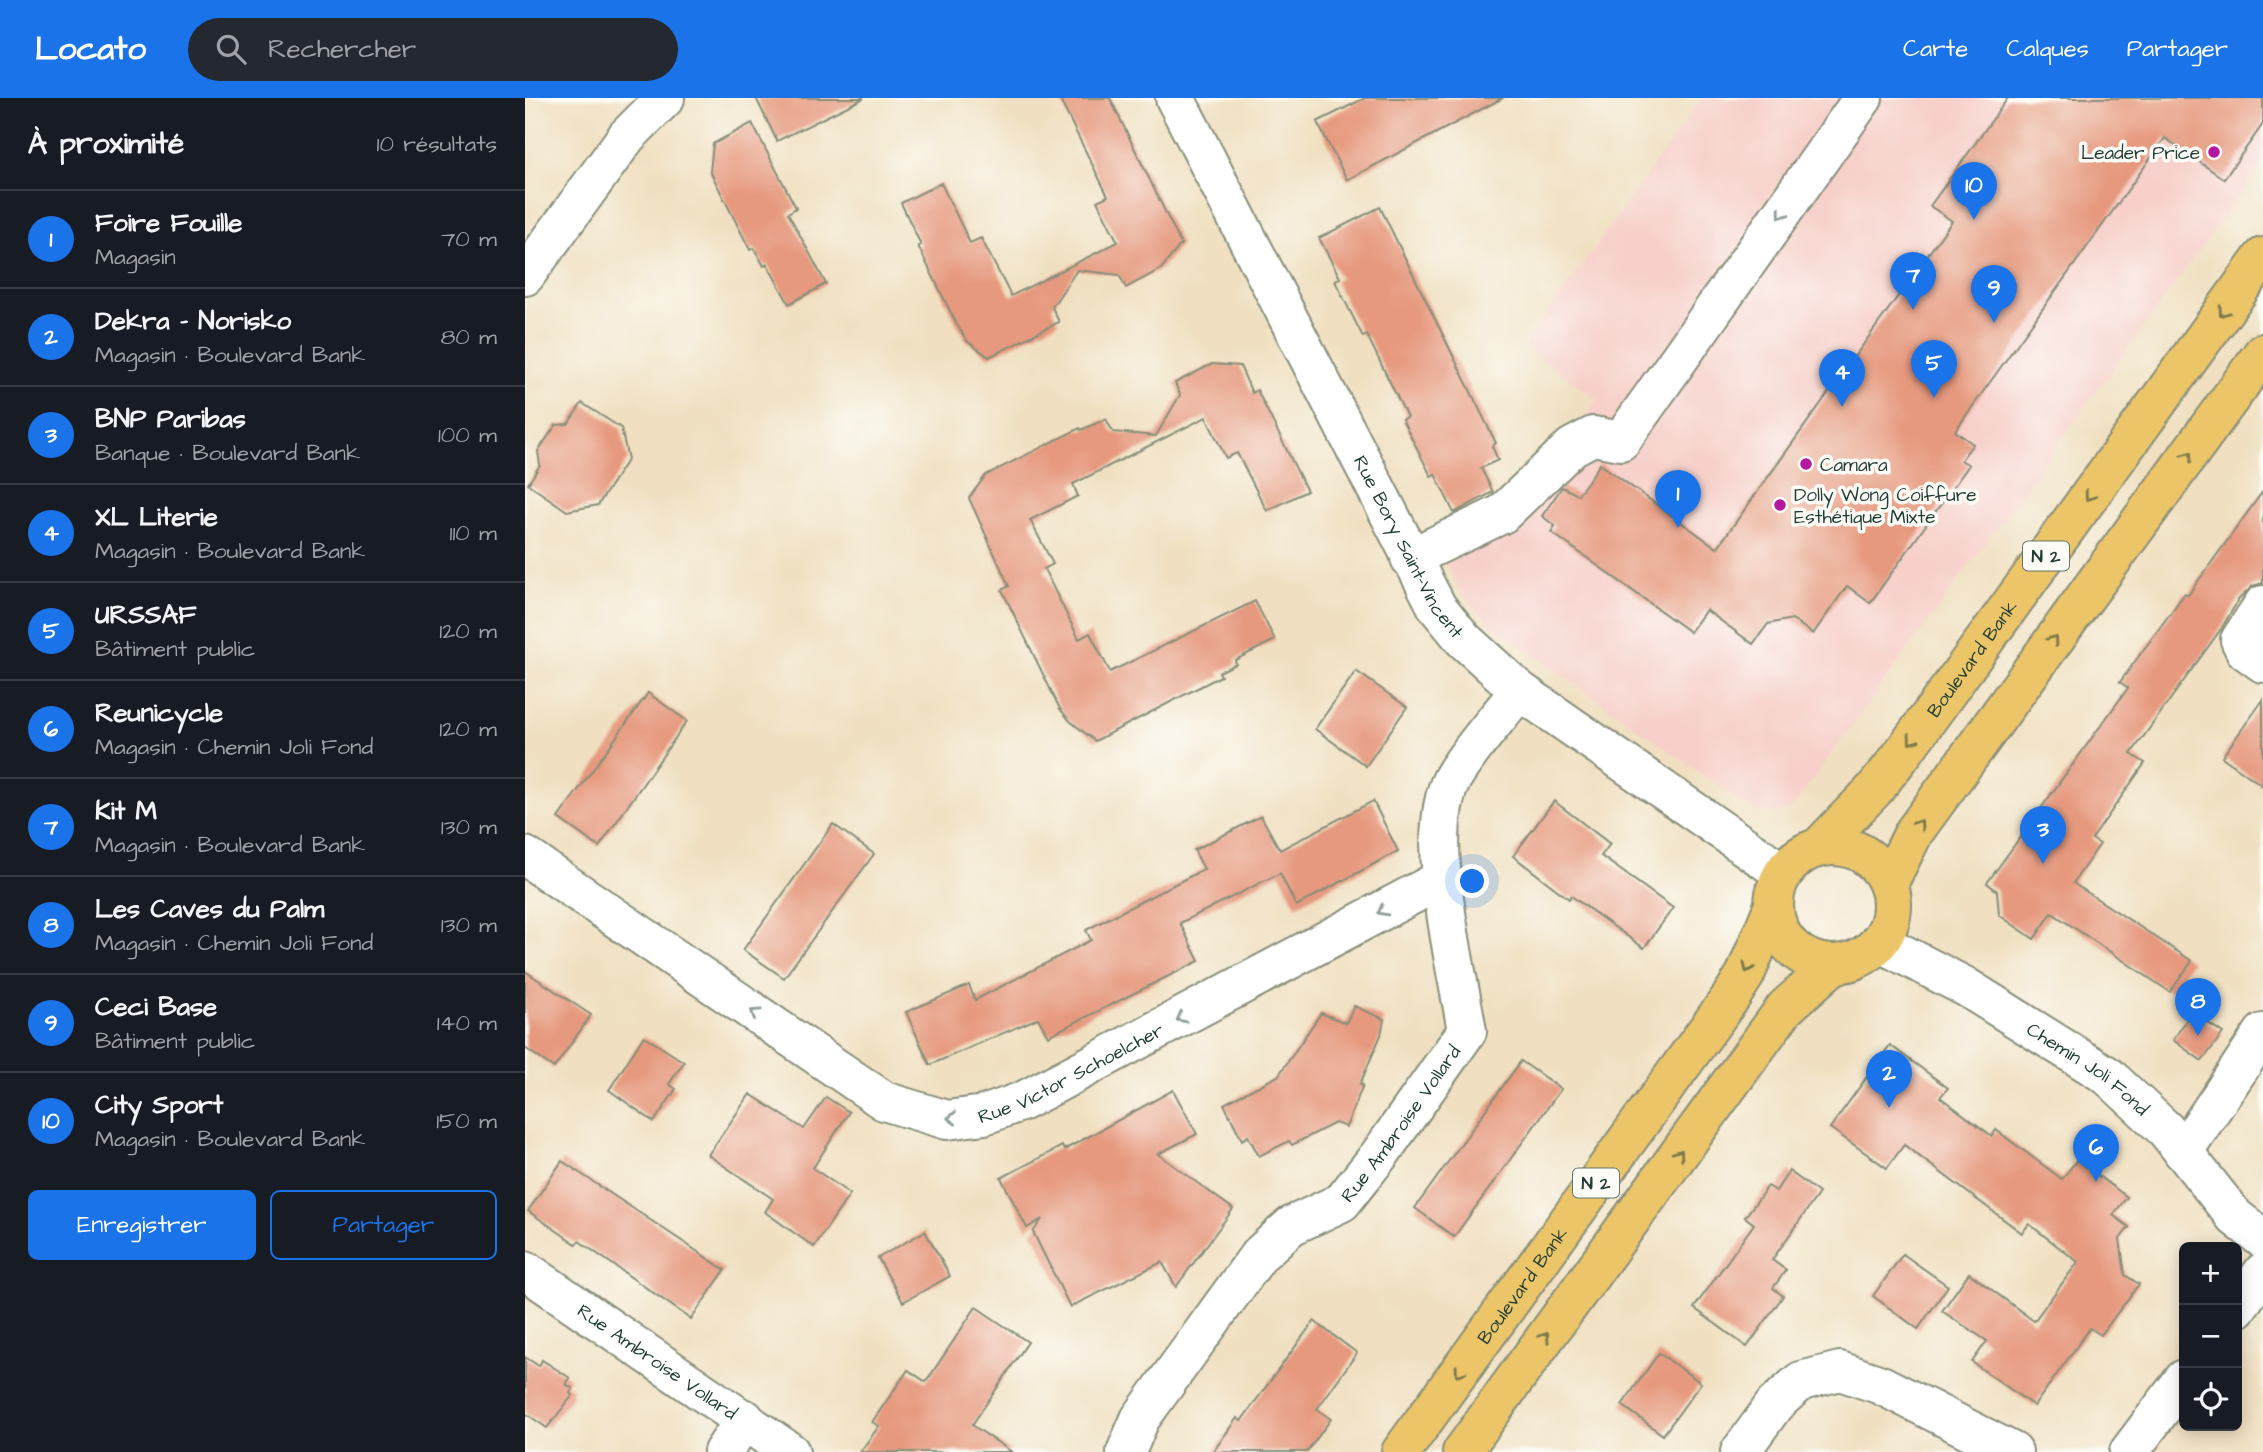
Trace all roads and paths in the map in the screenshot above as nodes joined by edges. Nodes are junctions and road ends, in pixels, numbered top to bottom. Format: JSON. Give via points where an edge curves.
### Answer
{"nodes":[{"id":1,"x":665,"y":98,"type":"edge"},
{"id":2,"x":1175,"y":98,"type":"edge"},
{"id":3,"x":1863,"y":98,"type":"edge"},
{"id":4,"x":2263,"y":257,"type":"edge"},
{"id":5,"x":525,"y":276,"type":"edge"},
{"id":6,"x":2263,"y":353,"type":"edge"},
{"id":7,"x":1411,"y":558,"type":"junction"},
{"id":8,"x":2263,"y":604,"type":"edge"},
{"id":9,"x":2263,"y":663,"type":"edge"},
{"id":10,"x":1519,"y":690,"type":"junction"},
{"id":11,"x":1819,"y":847,"type":"junction"},
{"id":12,"x":525,"y":856,"type":"edge"},
{"id":13,"x":1442,"y":879,"type":"junction"},
{"id":14,"x":1888,"y":884,"type":"junction"},
{"id":15,"x":1779,"y":889,"type":"junction"},
{"id":16,"x":1879,"y":942,"type":"junction"},
{"id":17,"x":1834,"y":964,"type":"junction"},
{"id":18,"x":2263,"y":1033,"type":"edge"},
{"id":19,"x":2183,"y":1152,"type":"junction"},
{"id":20,"x":2263,"y":1240,"type":"edge"},
{"id":21,"x":525,"y":1270,"type":"edge"},
{"id":22,"x":2263,"y":1272,"type":"edge"},
{"id":23,"x":2239,"y":1305,"type":"edge"},
{"id":24,"x":2179,"y":1386,"type":"edge"},
{"id":25,"x":745,"y":1419,"type":"junction"},
{"id":26,"x":723,"y":1452,"type":"edge"},
{"id":27,"x":790,"y":1452,"type":"edge"},
{"id":28,"x":1126,"y":1452,"type":"edge"},
{"id":29,"x":1401,"y":1452,"type":"edge"},
{"id":30,"x":1462,"y":1452,"type":"edge"},
{"id":31,"x":1740,"y":1452,"type":"edge"},
{"id":32,"x":2013,"y":1452,"type":"edge"},
{"id":33,"x":2129,"y":1452,"type":"edge"}],
"edges":[{"from":1,"to":5,"type":"street","via":[[627,136]]},
{"from":2,"to":7,"type":"street","name":"Rue Bory Saint-Vincent"},
{"from":3,"to":7,"type":"street","one_way":true,"via":[[1621,441],[1593,436],[1572,447],[1502,514]]},
{"from":4,"to":11,"type":"main road","name":"Boulevard Bank","number":"N 2","one_way":true,"via":[[1900,758]]},
{"from":14,"to":6,"type":"main road","number":"N 2","one_way":true,"via":[[1914,832]]},
{"from":7,"to":10,"type":"street","name":"Rue Bory Saint-Vincent","via":[[1437,607],[1464,640]]},
{"from":8,"to":9,"type":"street","via":[[2240,640],[2245,650]]},
{"from":10,"to":13,"type":"street","via":[[1451,780],[1439,831]]},
{"from":10,"to":15,"type":"street","name":"Rue Bory Saint-Vincent"},
{"from":11,"to":14,"type":"main road","via":[[1853,849],[1880,870]]},
{"from":11,"to":15,"type":"main road","number":"N 2","via":[[1793,861]]},
{"from":13,"to":12,"type":"street","name":"Rue Victor Schoelcher","one_way":true,"via":[[1023,1101],[984,1115],[947,1120],[884,1101]]},
{"from":13,"to":28,"type":"street","name":"Rue Ambroise Vollard","via":[[1467,1031],[1342,1202],[1291,1226],[1259,1255],[1140,1419]]},
{"from":14,"to":16,"type":"main road","number":"N 2","via":[[1891,904]]},
{"from":15,"to":17,"type":"main road","via":[[1777,924],[1786,941],[1799,953]]},
{"from":15,"to":29,"type":"main road","name":"Boulevard Bank","number":"N 2","one_way":true,"via":[[1745,975],[1731,997]]},
{"from":16,"to":17,"type":"main road","number":"N 2","via":[[1851,961]]},
{"from":16,"to":19,"type":"street","name":"Chemin Joli Fond","via":[[1966,987],[2108,1076]]},
{"from":30,"to":17,"type":"main road","number":"N 2","one_way":true,"via":[[1785,1008]]},
{"from":18,"to":19,"type":"street"},
{"from":19,"to":20,"type":"street","name":"Chemin Joli Fond","via":[[2235,1217]]},
{"from":21,"to":25,"type":"street","name":"Rue Ambroise Vollard"},
{"from":22,"to":23,"type":"street"},
{"from":24,"to":33,"type":"street"},
{"from":25,"to":26,"type":"street"},
{"from":25,"to":27,"type":"street","name":"Rue Ambroise Vollard"},
{"from":31,"to":32,"type":"street","via":[[1775,1404],[1801,1381],[1840,1371],[1881,1385]]}]}
